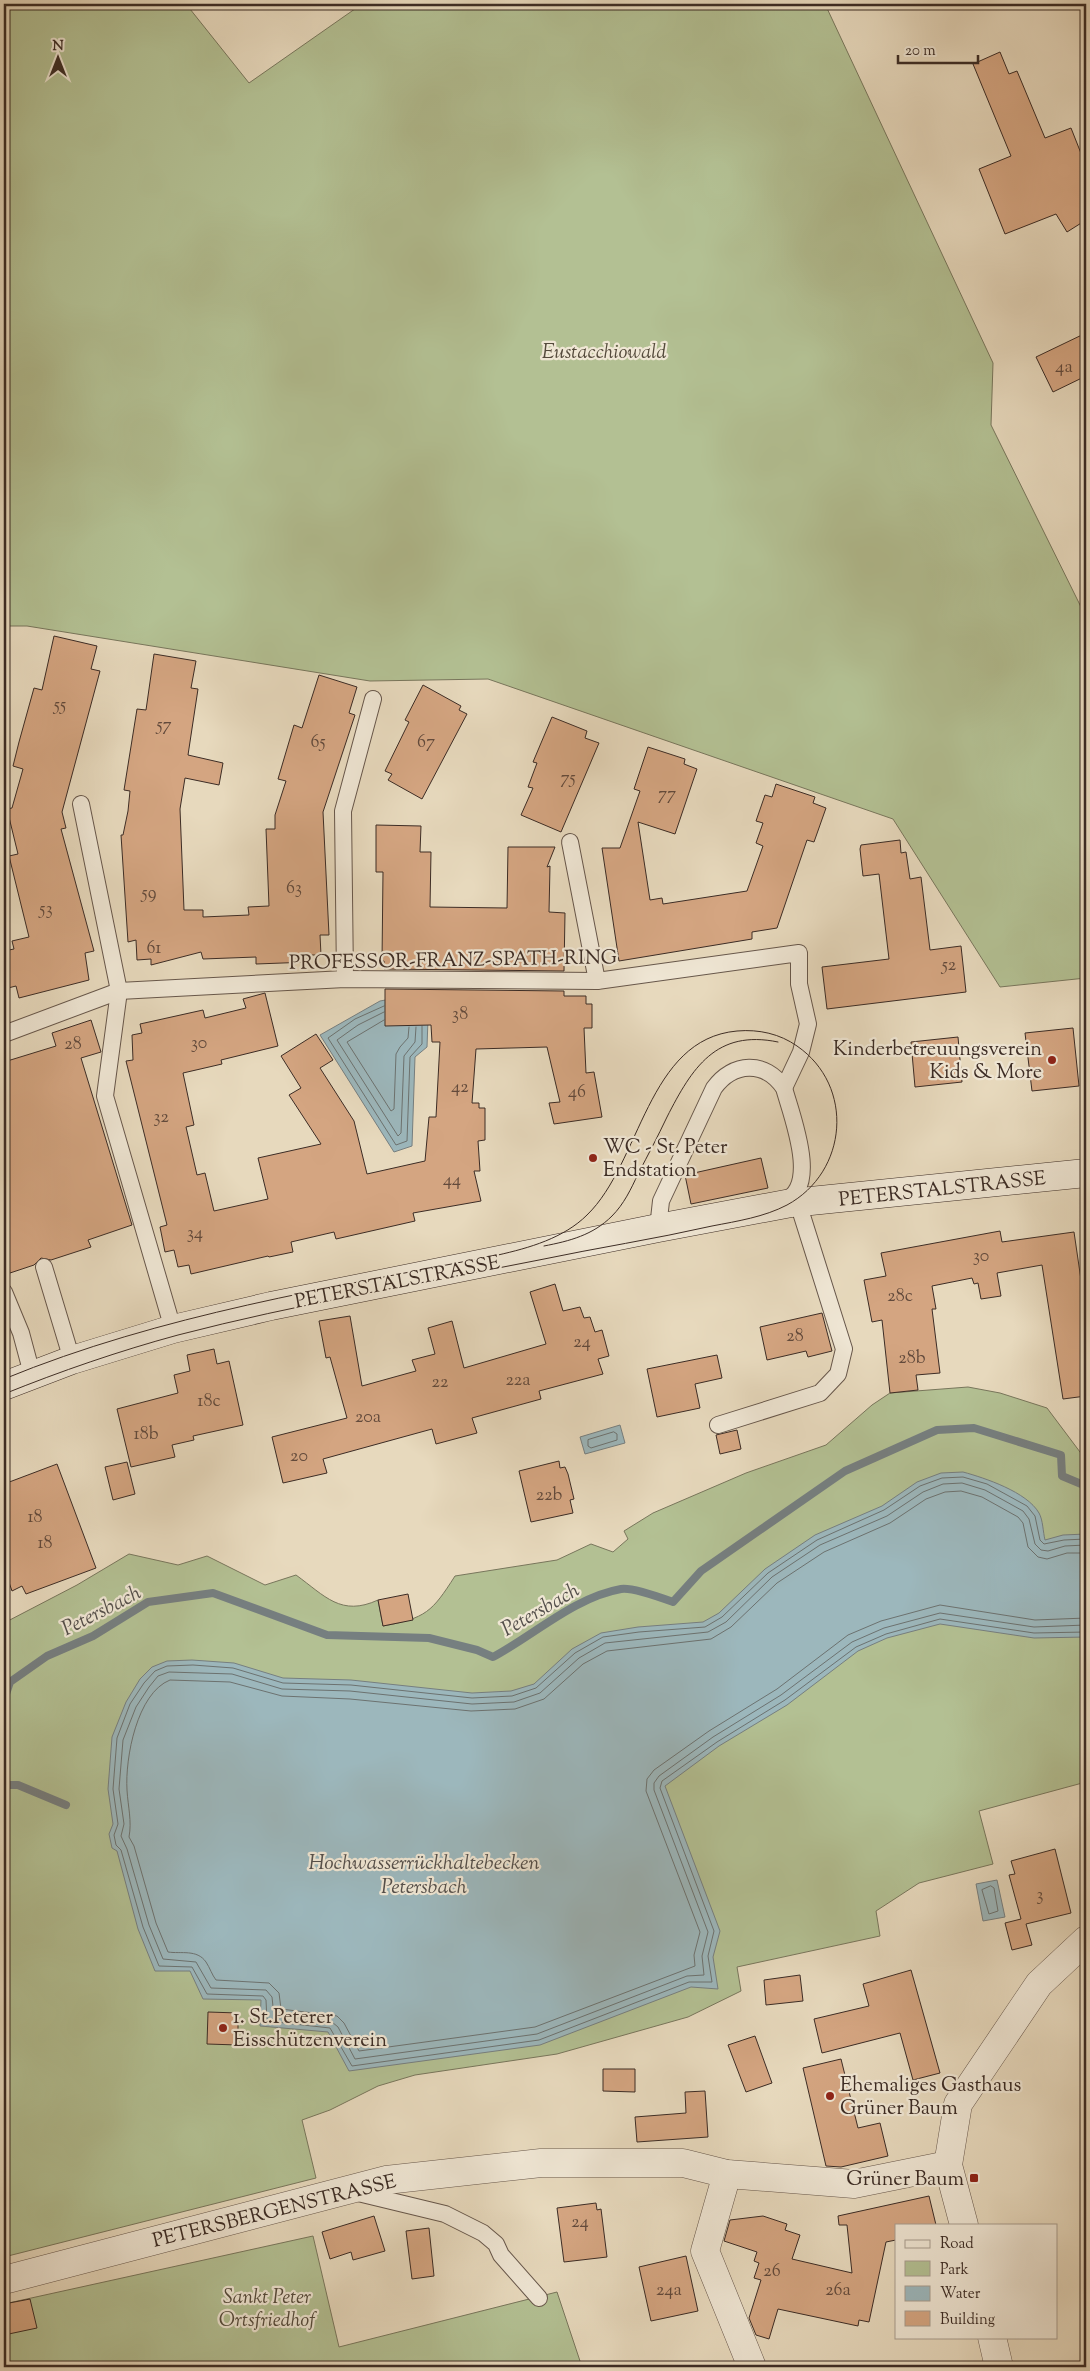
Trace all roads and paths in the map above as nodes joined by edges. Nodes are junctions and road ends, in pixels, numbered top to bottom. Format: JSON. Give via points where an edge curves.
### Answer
{"nodes":[{"id":1,"x":373,"y":699,"type":"dead end"},
{"id":2,"x":81,"y":804,"type":"dead end"},
{"id":3,"x":570,"y":842,"type":"dead end"},
{"id":4,"x":345,"y":980,"type":"junction"},
{"id":5,"x":597,"y":981,"type":"junction"},
{"id":6,"x":119,"y":992,"type":"junction"},
{"id":7,"x":4,"y":1034,"type":"edge"},
{"id":8,"x":784,"y":1088,"type":"junction"},
{"id":9,"x":1086,"y":1173,"type":"edge"},
{"id":10,"x":798,"y":1203,"type":"junction"},
{"id":11,"x":762,"y":1208,"type":"junction"},
{"id":12,"x":658,"y":1228,"type":"junction"},
{"id":13,"x":44,"y":1267,"type":"dead end"},
{"id":14,"x":4,"y":1292,"type":"edge"},
{"id":15,"x":173,"y":1329,"type":"junction"},
{"id":16,"x":72,"y":1360,"type":"junction"},
{"id":17,"x":32,"y":1374,"type":"junction"},
{"id":18,"x":4,"y":1386,"type":"edge"},
{"id":19,"x":718,"y":1424,"type":"dead end"},
{"id":20,"x":1086,"y":1940,"type":"edge"},
{"id":21,"x":948,"y":2165,"type":"junction"},
{"id":22,"x":727,"y":2174,"type":"junction"},
{"id":23,"x":346,"y":2190,"type":"junction"},
{"id":24,"x":964,"y":2224,"type":"edge"},
{"id":25,"x":4,"y":2280,"type":"edge"},
{"id":26,"x":539,"y":2298,"type":"dead end"},
{"id":27,"x":992,"y":2338,"type":"edge"},
{"id":28,"x":752,"y":2367,"type":"edge"},
{"id":29,"x":999,"y":2367,"type":"edge"}],
"edges":[{"from":1,"to":4,"type":"lane","via":[[344,810]]},
{"from":2,"to":6,"type":"lane"},
{"from":3,"to":5,"type":"lane"},
{"from":4,"to":5,"type":"lane","name":"PROFESSOR-FRANZ-SPATH-RING"},
{"from":4,"to":6,"type":"lane","name":"PROFESSOR-FRANZ-SPATH-RING"},
{"from":5,"to":8,"type":"lane","name":"PROFESSOR-FRANZ-SPATH-RING","via":[[799,953],[799,984],[808,1024],[801,1052]]},
{"from":6,"to":7,"type":"lane","name":"PROFESSOR-FRANZ-SPATH-RING"},
{"from":6,"to":15,"type":"lane","via":[[105,1096]]},
{"from":8,"to":11,"type":"lane","via":[[803,1161],[802,1177],[798,1191],[789,1200]]},
{"from":8,"to":12,"type":"lane","via":[[778,1079],[757,1067],[744,1067],[722,1078],[693,1130],[661,1201]]},
{"from":9,"to":10,"type":"street","name":"PETERSTALSTRASSE"},
{"from":10,"to":11,"type":"street","name":"PETERSTALSTRASSE"},
{"from":10,"to":19,"type":"lane","via":[[844,1349],[838,1374],[820,1394]]},
{"from":11,"to":12,"type":"street","name":"PETERSTALSTRASSE"},
{"from":12,"to":15,"type":"street","name":"PETERSTALSTRASSE","via":[[271,1306]]},
{"from":13,"to":16,"type":"lane"},
{"from":14,"to":17,"type":"lane","via":[[21,1333]]},
{"from":15,"to":16,"type":"street","name":"PETERSTALSTRASSE"},
{"from":16,"to":17,"type":"street","name":"PETERSTALSTRASSE"},
{"from":17,"to":18,"type":"street","name":"PETERSTALSTRASSE"},
{"from":20,"to":21,"type":"street","via":[[1039,1984],[958,2104]]},
{"from":21,"to":22,"type":"street","name":"PETERSBERGENSTRASSE","via":[[854,2184]]},
{"from":21,"to":24,"type":"street"},
{"from":22,"to":23,"type":"street","name":"PETERSBERGENSTRASSE","via":[[684,2163],[541,2163],[386,2180]]},
{"from":22,"to":28,"type":"street","via":[[705,2251]]},
{"from":23,"to":25,"type":"street","name":"PETERSBERGENSTRASSE"},
{"from":23,"to":26,"type":"lane","via":[[445,2214],[475,2229],[496,2244]]},
{"from":27,"to":29,"type":"street"}]}
